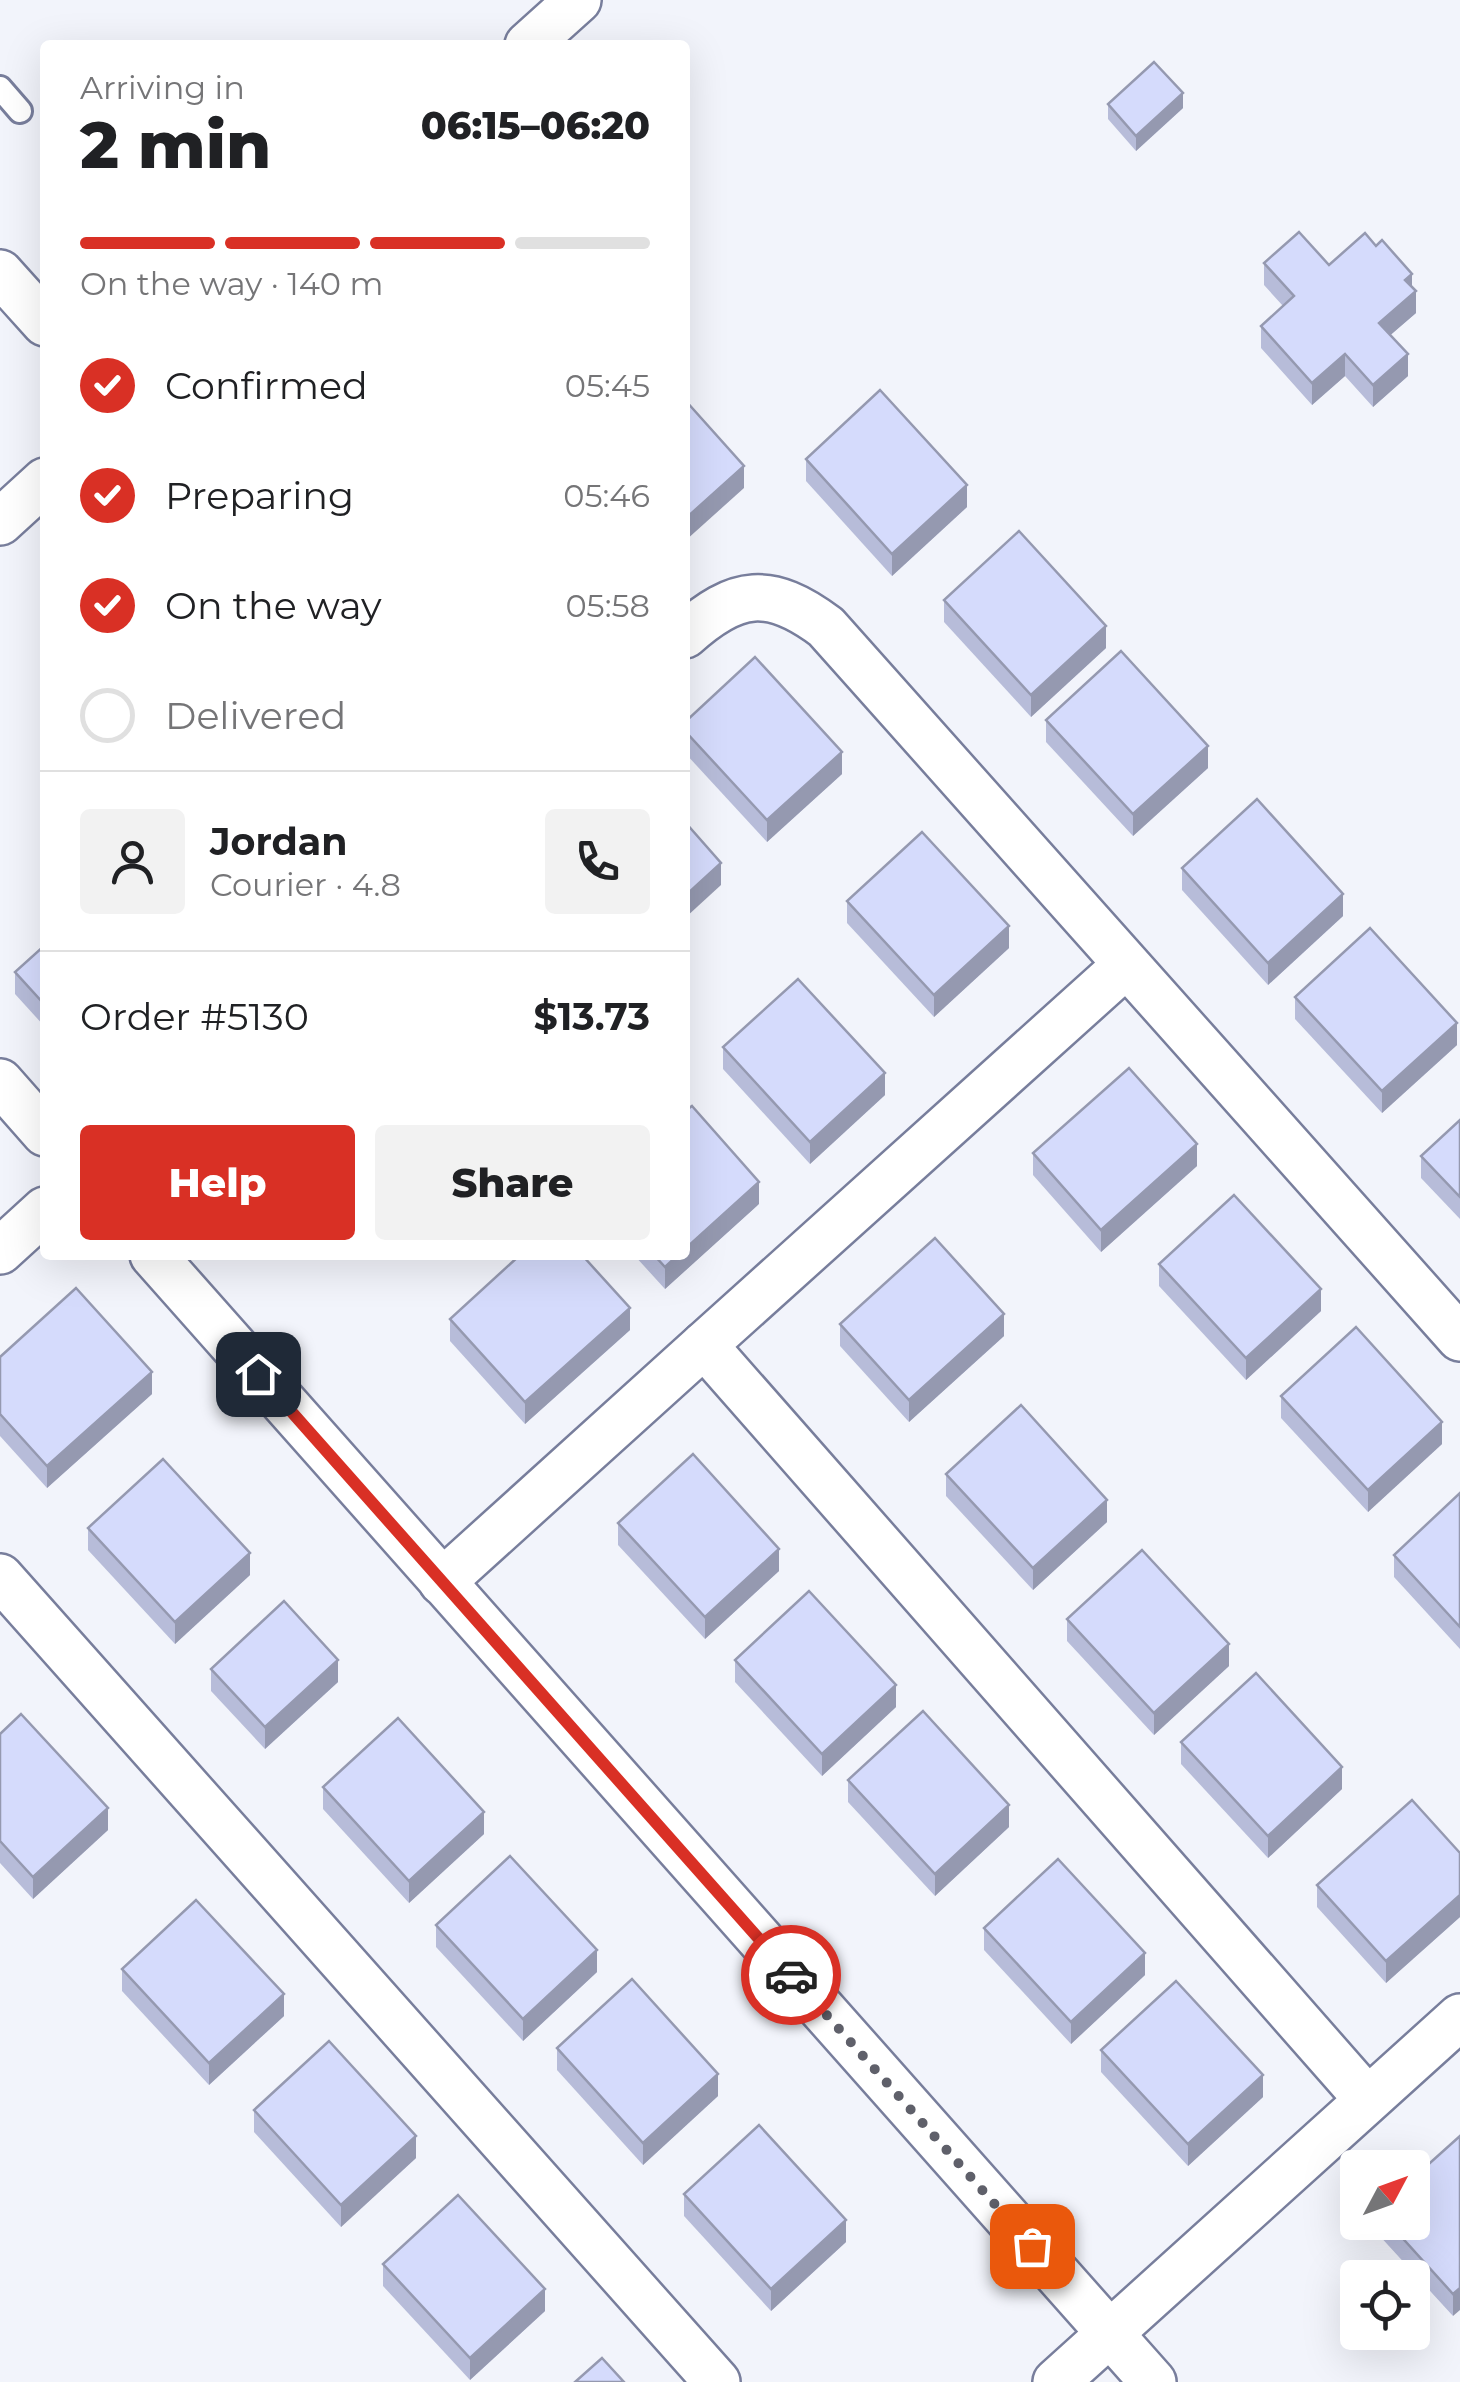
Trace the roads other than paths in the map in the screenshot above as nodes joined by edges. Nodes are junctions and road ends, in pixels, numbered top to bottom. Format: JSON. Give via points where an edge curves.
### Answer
{"nodes":[{"id":1,"x":578,"y":0,"type":"edge"},
{"id":2,"x":534,"y":40,"type":"edge"},
{"id":3,"x":0,"y":88,"type":"edge"},
{"id":4,"x":20,"y":111,"type":"dead end"},
{"id":5,"x":0,"y":273,"type":"edge"},
{"id":6,"x":40,"y":317,"type":"edge"},
{"id":7,"x":40,"y":486,"type":"edge"},
{"id":8,"x":0,"y":522,"type":"edge"},
{"id":9,"x":690,"y":631,"type":"edge"},
{"id":10,"x":1126,"y":965,"type":"junction"},
{"id":11,"x":0,"y":1082,"type":"edge"},
{"id":12,"x":40,"y":1127,"type":"edge"},
{"id":13,"x":40,"y":1215,"type":"edge"},
{"id":14,"x":0,"y":1251,"type":"edge"},
{"id":15,"x":157,"y":1260,"type":"edge"},
{"id":16,"x":1460,"y":1338,"type":"edge"},
{"id":17,"x":704,"y":1346,"type":"junction"},
{"id":18,"x":0,"y":1578,"type":"edge"},
{"id":19,"x":442,"y":1582,"type":"junction"},
{"id":20,"x":1460,"y":2017,"type":"edge"},
{"id":21,"x":1367,"y":2099,"type":"junction"},
{"id":22,"x":1109,"y":2333,"type":"junction"},
{"id":23,"x":717,"y":2382,"type":"edge"},
{"id":24,"x":1056,"y":2382,"type":"edge"},
{"id":25,"x":1153,"y":2382,"type":"edge"}],
"edges":[{"from":1,"to":2,"type":"street"},
{"from":3,"to":4,"type":"lane"},
{"from":5,"to":6,"type":"street"},
{"from":7,"to":8,"type":"street"},
{"from":9,"to":10,"type":"street","via":[[712,611],[740,600],[798,606],[826,628]]},
{"from":10,"to":16,"type":"street"},
{"from":10,"to":17,"type":"street"},
{"from":11,"to":12,"type":"street"},
{"from":13,"to":14,"type":"street"},
{"from":15,"to":19,"type":"street"},
{"from":17,"to":19,"type":"street"},
{"from":17,"to":21,"type":"street"},
{"from":18,"to":23,"type":"street"},
{"from":19,"to":22,"type":"street"},
{"from":20,"to":21,"type":"street"},
{"from":21,"to":22,"type":"street"},
{"from":22,"to":24,"type":"street"},
{"from":22,"to":25,"type":"street"}]}
